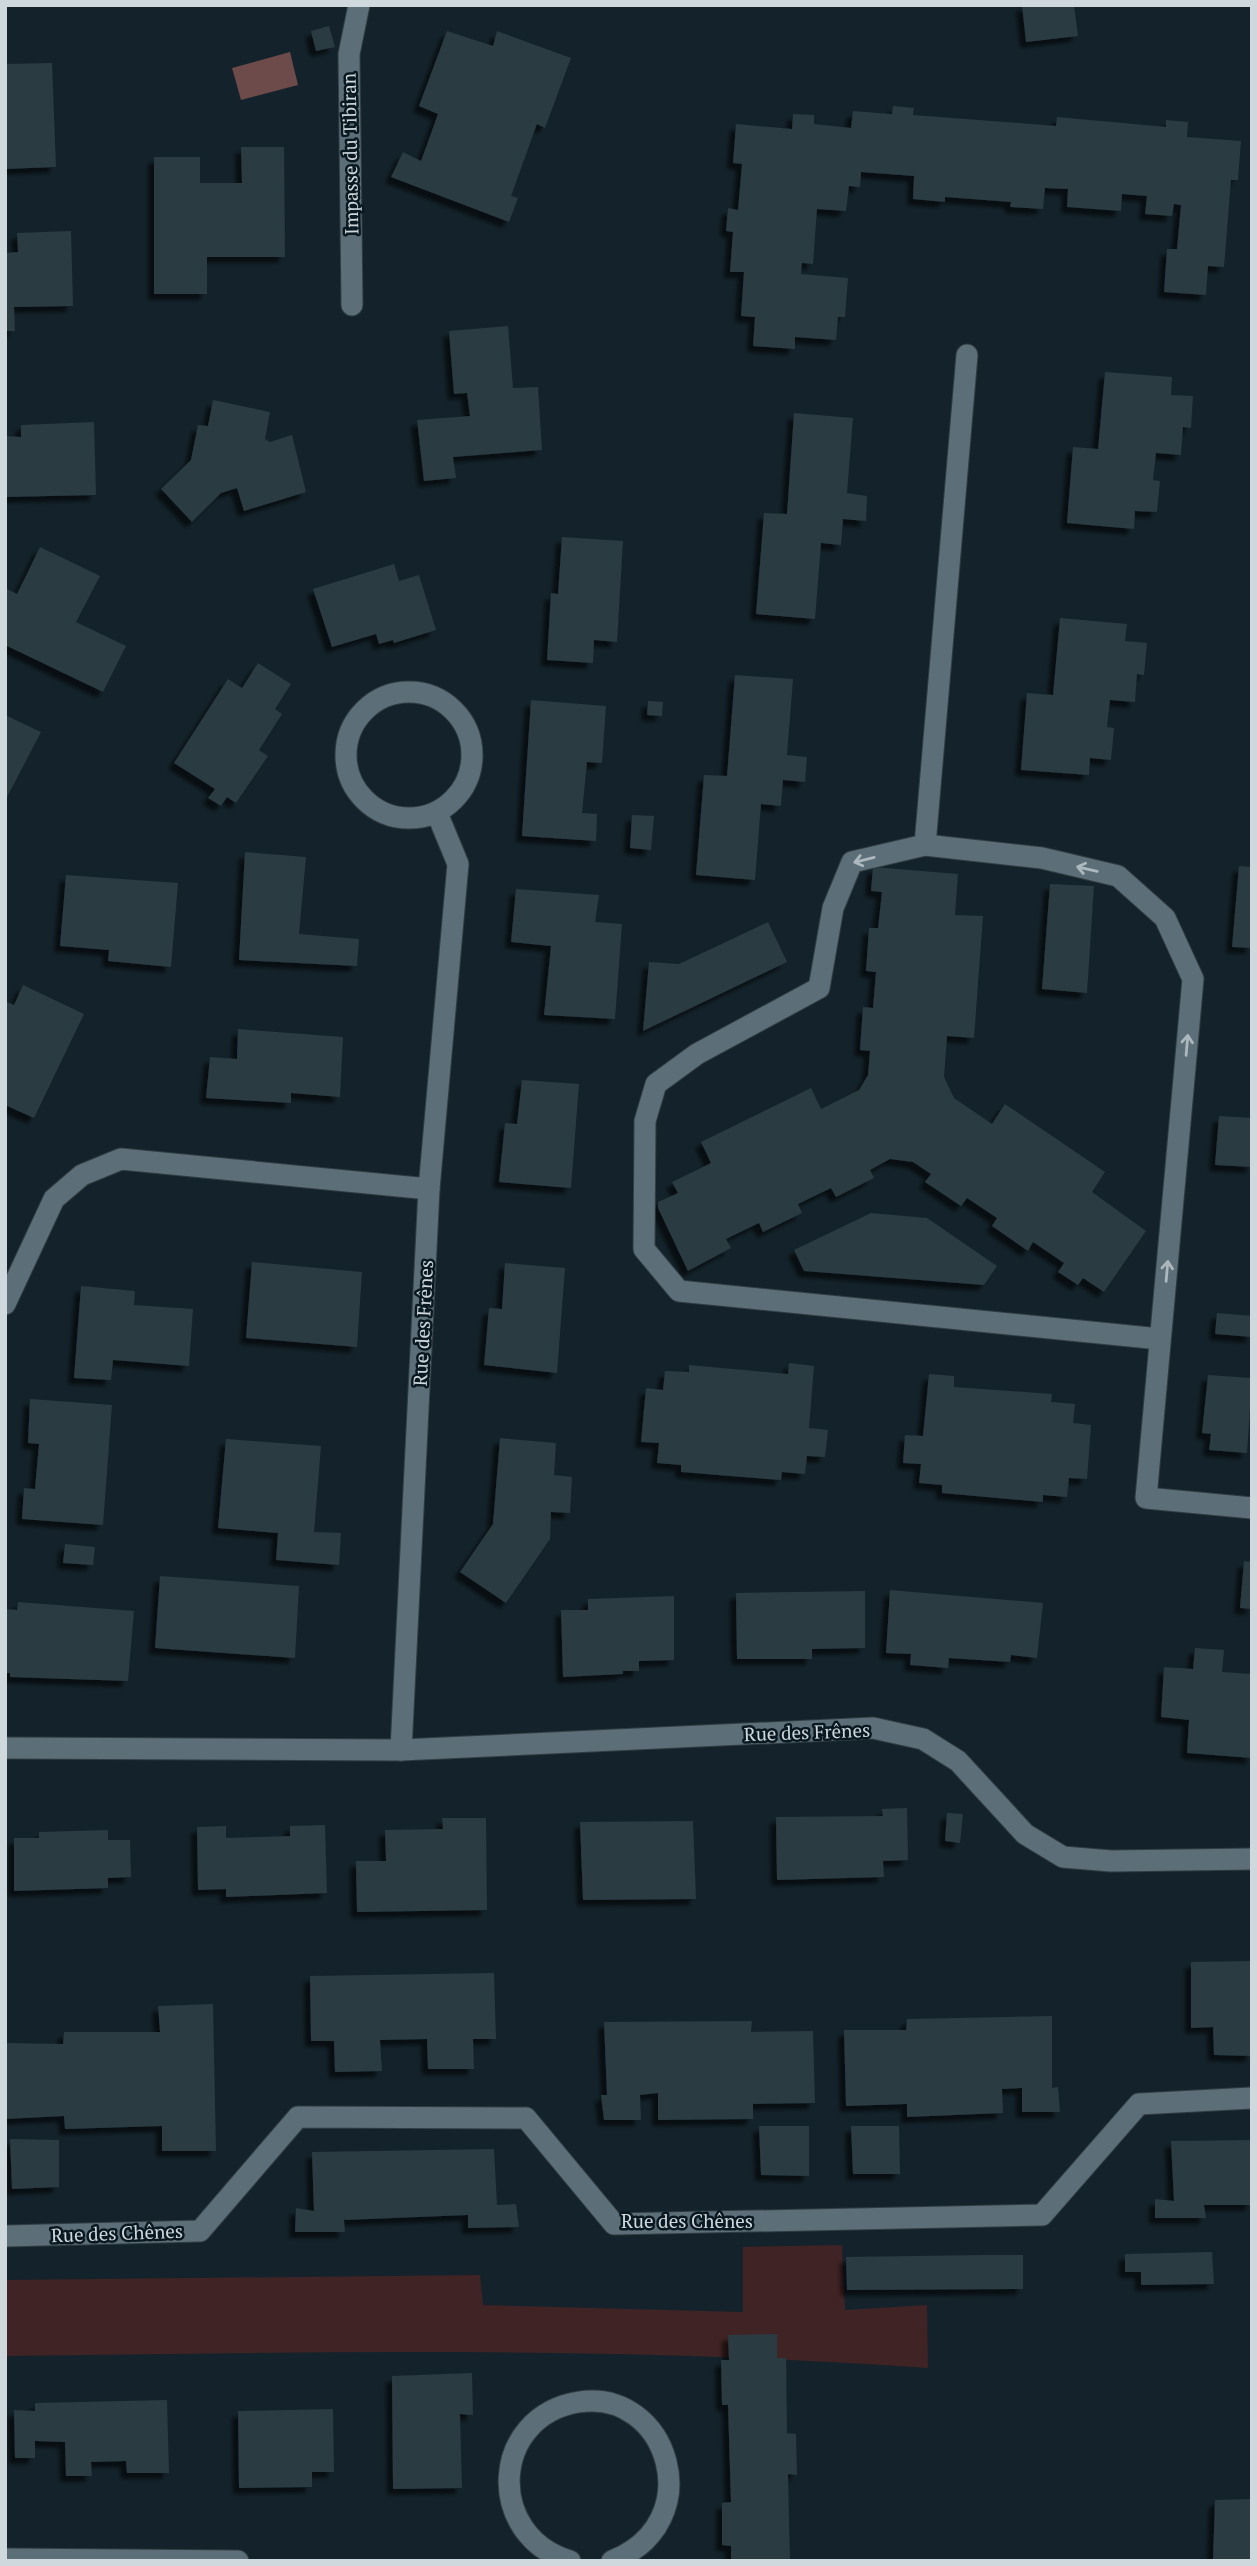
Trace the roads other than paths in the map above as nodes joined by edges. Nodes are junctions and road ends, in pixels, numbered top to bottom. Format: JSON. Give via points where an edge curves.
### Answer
{"nodes":[{"id":1,"x":359,"y":5,"type":"edge"},
{"id":2,"x":352,"y":305,"type":"dead end"},
{"id":3,"x":967,"y":355,"type":"dead end"},
{"id":4,"x":437,"y":813,"type":"junction"},
{"id":5,"x":925,"y":845,"type":"junction"},
{"id":6,"x":429,"y":1189,"type":"junction"},
{"id":7,"x":5,"y":1304,"type":"edge"},
{"id":8,"x":1160,"y":1339,"type":"junction"},
{"id":9,"x":1252,"y":1508,"type":"edge"},
{"id":10,"x":5,"y":1748,"type":"edge"},
{"id":11,"x":401,"y":1749,"type":"junction"},
{"id":12,"x":1252,"y":1860,"type":"edge"},
{"id":13,"x":1252,"y":2098,"type":"edge"},
{"id":14,"x":5,"y":2236,"type":"edge"},
{"id":15,"x":5,"y":2558,"type":"edge"},
{"id":16,"x":238,"y":2561,"type":"edge"},
{"id":17,"x":570,"y":2561,"type":"edge"},
{"id":18,"x":612,"y":2561,"type":"edge"}],
"edges":[{"from":1,"to":2,"type":"street","name":"Impasse du Tibiran","via":[[349,54]]},
{"from":3,"to":5,"type":"street"},
{"from":4,"to":4,"type":"street","via":[[466,784],[472,744],[464,725],[435,697],[415,692],[375,702],[359,716],[348,735],[345,756],[359,795],[375,809],[395,817]]},
{"from":4,"to":6,"type":"street","name":"Rue des Frênes","via":[[458,863]]},
{"from":8,"to":5,"type":"street","one_way":true,"via":[[1193,979],[1165,918],[1118,876],[1042,858]]},
{"from":5,"to":8,"type":"street","one_way":true,"via":[[852,862],[832,908],[819,988],[697,1054],[656,1084],[645,1121],[644,1249],[679,1291]]},
{"from":6,"to":7,"type":"street","via":[[121,1159],[82,1175],[54,1199]]},
{"from":6,"to":11,"type":"street","name":"Rue des Frênes"},
{"from":8,"to":9,"type":"street","via":[[1146,1498]]},
{"from":10,"to":11,"type":"street","name":"Rue des Frênes"},
{"from":11,"to":12,"type":"street","name":"Rue des Frênes","via":[[873,1728],[923,1739],[958,1761],[1025,1834],[1063,1857]]},
{"from":13,"to":14,"type":"street","name":"Rue des Chênes","via":[[1139,2104],[1042,2215],[614,2224],[526,2118],[298,2117],[200,2231]]},
{"from":15,"to":16,"type":"street"},
{"from":17,"to":18,"type":"street","via":[[531,2540],[513,2514],[507,2486],[511,2458],[526,2431],[548,2413],[579,2402],[624,2410],[647,2426],[668,2465],[670,2489],[663,2516],[649,2538]]}]}
